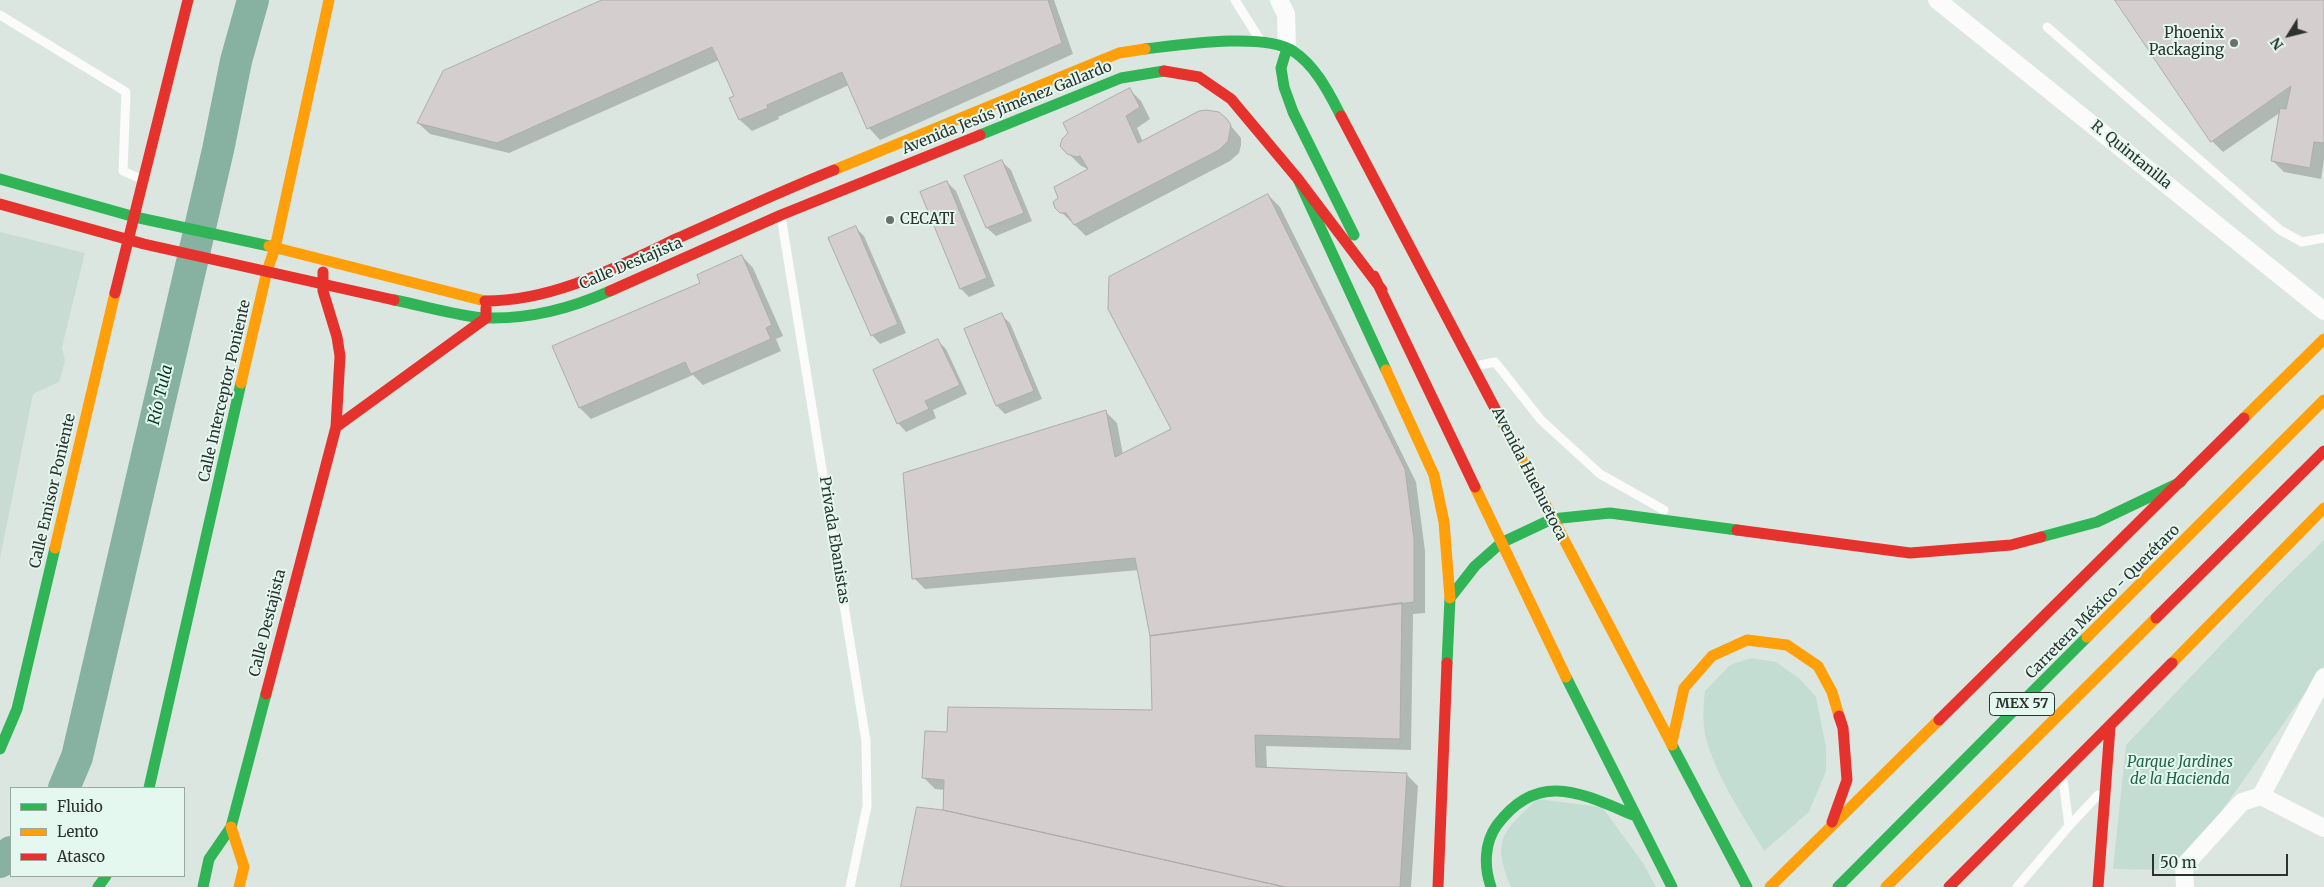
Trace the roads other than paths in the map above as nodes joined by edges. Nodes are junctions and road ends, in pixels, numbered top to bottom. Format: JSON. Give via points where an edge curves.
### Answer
{"nodes":[{"id":1,"x":188,"y":0,"type":"edge"},
{"id":2,"x":329,"y":0,"type":"edge"},
{"id":3,"x":1235,"y":0,"type":"edge"},
{"id":4,"x":1279,"y":0,"type":"edge"},
{"id":5,"x":1937,"y":0,"type":"edge"},
{"id":6,"x":0,"y":14,"type":"edge"},
{"id":7,"x":2047,"y":27,"type":"dead end"},
{"id":8,"x":1261,"y":43,"type":"junction"},
{"id":9,"x":1287,"y":48,"type":"junction"},
{"id":10,"x":1308,"y":63,"type":"joint"},
{"id":11,"x":0,"y":179,"type":"edge"},
{"id":12,"x":1298,"y":179,"type":"junction"},
{"id":13,"x":144,"y":180,"type":"junction"},
{"id":14,"x":777,"y":193,"type":"junction"},
{"id":15,"x":0,"y":204,"type":"edge"},
{"id":16,"x":781,"y":215,"type":"junction"},
{"id":17,"x":135,"y":217,"type":"junction"},
{"id":18,"x":128,"y":238,"type":"junction"},
{"id":19,"x":2324,"y":238,"type":"edge"},
{"id":20,"x":275,"y":248,"type":"junction"},
{"id":21,"x":326,"y":262,"type":"junction"},
{"id":22,"x":267,"y":271,"type":"junction"},
{"id":23,"x":321,"y":285,"type":"junction"},
{"id":24,"x":1382,"y":290,"type":"junction"},
{"id":25,"x":486,"y":301,"type":"junction"},
{"id":26,"x":2324,"y":311,"type":"edge"},
{"id":27,"x":486,"y":318,"type":"junction"},
{"id":28,"x":2324,"y":339,"type":"edge"},
{"id":29,"x":1474,"y":366,"type":"junction"},
{"id":30,"x":2324,"y":400,"type":"edge"},
{"id":31,"x":336,"y":427,"type":"junction"},
{"id":32,"x":2324,"y":451,"type":"edge"},
{"id":33,"x":2181,"y":482,"type":"junction"},
{"id":34,"x":2324,"y":508,"type":"edge"},
{"id":35,"x":1552,"y":519,"type":"junction"},
{"id":36,"x":1684,"y":521,"type":"junction"},
{"id":37,"x":1501,"y":543,"type":"junction"},
{"id":38,"x":1450,"y":598,"type":"junction"},
{"id":39,"x":2324,"y":677,"type":"edge"},
{"id":40,"x":2110,"y":727,"type":"junction"},
{"id":41,"x":1672,"y":742,"type":"junction"},
{"id":42,"x":0,"y":749,"type":"edge"},
{"id":43,"x":2062,"y":775,"type":"junction"},
{"id":44,"x":149,"y":787,"type":"edge"},
{"id":45,"x":2105,"y":788,"type":"junction"},
{"id":46,"x":2261,"y":796,"type":"junction"},
{"id":47,"x":1634,"y":815,"type":"junction"},
{"id":48,"x":2070,"y":826,"type":"junction"},
{"id":49,"x":231,"y":827,"type":"junction"},
{"id":50,"x":1830,"y":828,"type":"junction"},
{"id":51,"x":2324,"y":828,"type":"edge"},
{"id":52,"x":203,"y":887,"type":"edge"},
{"id":53,"x":239,"y":887,"type":"edge"},
{"id":54,"x":850,"y":887,"type":"edge"},
{"id":55,"x":1438,"y":887,"type":"edge"},
{"id":56,"x":1491,"y":887,"type":"edge"},
{"id":57,"x":1672,"y":887,"type":"edge"},
{"id":58,"x":1747,"y":887,"type":"edge"},
{"id":59,"x":1770,"y":887,"type":"edge"},
{"id":60,"x":1838,"y":887,"type":"edge"},
{"id":61,"x":1886,"y":887,"type":"edge"},
{"id":62,"x":1949,"y":887,"type":"edge"},
{"id":63,"x":2017,"y":887,"type":"edge"},
{"id":64,"x":2098,"y":887,"type":"edge"},
{"id":65,"x":2185,"y":887,"type":"edge"}],
"edges":[{"from":1,"to":13,"type":"main road","name":"Calle Emisor Poniente"},
{"from":2,"to":20,"type":"main road","name":"Calle Interceptor Poniente"},
{"from":3,"to":8,"type":"lane"},
{"from":4,"to":9,"type":"street","via":[[1286,14]]},
{"from":5,"to":26,"type":"street","name":"R. Quintanilla"},
{"from":6,"to":13,"type":"lane","via":[[126,92],[123,171]]},
{"from":7,"to":19,"type":"lane","via":[[2280,230],[2302,242]]},
{"from":8,"to":9,"type":"main road","name":"Avenida Jesús Jiménez Gallardo"},
{"from":8,"to":14,"type":"main road","name":"Avenida Jesús Jiménez Gallardo","via":[[1166,45],[1119,53]]},
{"from":9,"to":10,"type":"main road","name":"Avenida Jesús Jiménez Gallardo"},
{"from":9,"to":24,"type":"main road","via":[[1281,68],[1293,112]]},
{"from":10,"to":29,"type":"main road","name":"Avenida Huehuetoca","via":[[1326,90]]},
{"from":11,"to":17,"type":"main road"},
{"from":12,"to":16,"type":"main road","name":"Avenida Jesús Jiménez Gallardo","via":[[1231,98],[1199,77],[1166,71],[1121,78]]},
{"from":12,"to":24,"type":"main road"},
{"from":12,"to":38,"type":"main road","via":[[1434,474],[1444,522]]},
{"from":13,"to":17,"type":"main road","name":"Calle Emisor Poniente"},
{"from":14,"to":16,"type":"lane","name":"Privada Ebanistas"},
{"from":14,"to":25,"type":"main road","name":"Calle Destajista","via":[[583,282],[526,297]]},
{"from":15,"to":18,"type":"main road"},
{"from":16,"to":27,"type":"main road","name":"Calle Destajista","via":[[592,299],[528,316]]},
{"from":16,"to":54,"type":"lane","name":"Privada Ebanistas","via":[[866,741],[867,806]]},
{"from":17,"to":18,"type":"main road","name":"Calle Emisor Poniente"},
{"from":17,"to":20,"type":"main road"},
{"from":18,"to":22,"type":"main road"},
{"from":18,"to":42,"type":"main road","name":"Calle Emisor Poniente","via":[[17,709]]},
{"from":20,"to":21,"type":"main road"},
{"from":20,"to":22,"type":"main road","name":"Calle Interceptor Poniente"},
{"from":21,"to":23,"type":"main road","name":"Calle Destajista"},
{"from":21,"to":25,"type":"main road","name":"Calle Destajista"},
{"from":22,"to":23,"type":"main road"},
{"from":22,"to":44,"type":"main road","name":"Calle Interceptor Poniente"},
{"from":23,"to":27,"type":"main road","name":"Calle Destajista"},
{"from":23,"to":31,"type":"main road","name":"Calle Destajista","via":[[340,346]]},
{"from":24,"to":37,"type":"main road"},
{"from":25,"to":27,"type":"main road"},
{"from":27,"to":31,"type":"main road"},
{"from":28,"to":33,"type":"main road"},
{"from":29,"to":35,"type":"main road","name":"Avenida Huehuetoca"},
{"from":29,"to":36,"type":"lane","via":[[1495,362],[1541,420],[1600,474]]},
{"from":30,"to":60,"type":"main road","name":"Carretera México - Querétaro","number":"MEX 57"},
{"from":31,"to":49,"type":"main road","name":"Calle Destajista"},
{"from":32,"to":61,"type":"main road","number":"MEX 57"},
{"from":33,"to":36,"type":"main road","via":[[2097,522],[2011,545],[1910,553]]},
{"from":33,"to":50,"type":"main road"},
{"from":34,"to":40,"type":"main road"},
{"from":35,"to":36,"type":"main road","via":[[1610,513]]},
{"from":35,"to":37,"type":"main road"},
{"from":35,"to":41,"type":"main road","name":"Avenida Huehuetoca"},
{"from":37,"to":38,"type":"main road","via":[[1475,566]]},
{"from":37,"to":47,"type":"main road"},
{"from":38,"to":55,"type":"main road"},
{"from":39,"to":46,"type":"street"},
{"from":40,"to":43,"type":"main road"},
{"from":40,"to":45,"type":"main road"},
{"from":41,"to":50,"type":"main road","via":[[1684,688],[1712,656],[1747,640],[1787,646],[1818,666],[1832,692],[1843,728],[1847,780]]},
{"from":41,"to":58,"type":"main road","name":"Avenida Huehuetoca"},
{"from":43,"to":48,"type":"lane"},
{"from":43,"to":62,"type":"main road"},
{"from":45,"to":48,"type":"lane"},
{"from":45,"to":64,"type":"main road"},
{"from":46,"to":51,"type":"street"},
{"from":46,"to":65,"type":"street","via":[[2242,802],[2184,866]]},
{"from":47,"to":56,"type":"main road","via":[[1586,796],[1554,790],[1526,795],[1502,816],[1486,844],[1486,876]]},
{"from":47,"to":57,"type":"main road"},
{"from":48,"to":63,"type":"lane"},
{"from":49,"to":52,"type":"main road","name":"Calle Destajista","via":[[210,859]]},
{"from":49,"to":53,"type":"main road","via":[[244,867]]},
{"from":50,"to":59,"type":"main road"}]}
